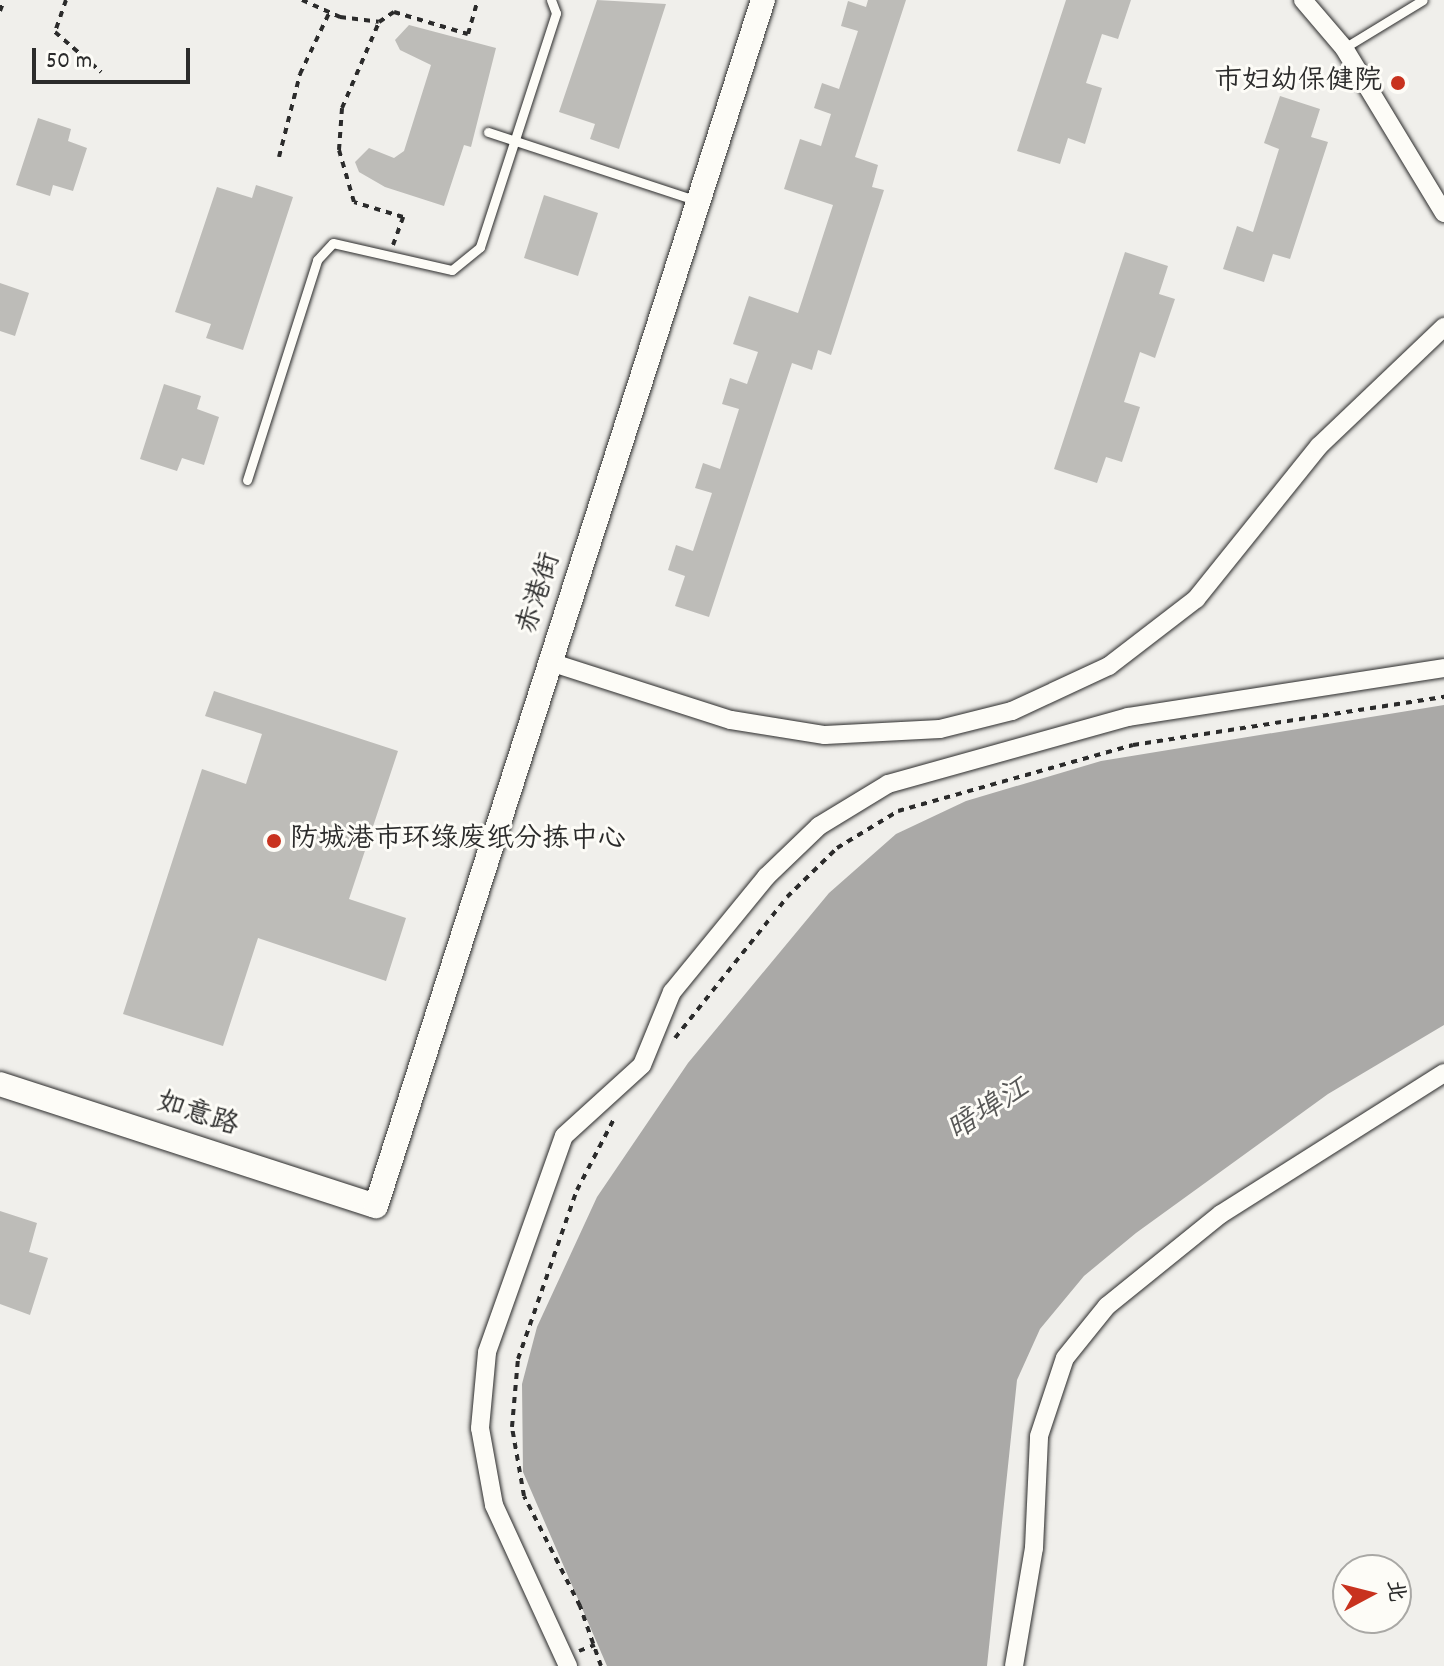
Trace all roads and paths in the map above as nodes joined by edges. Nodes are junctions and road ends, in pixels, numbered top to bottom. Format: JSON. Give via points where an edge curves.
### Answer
{"nodes":[{"id":1,"x":4,"y":0,"type":"edge"},
{"id":2,"x":66,"y":0,"type":"edge"},
{"id":3,"x":302,"y":0,"type":"edge"},
{"id":4,"x":478,"y":0,"type":"edge"},
{"id":5,"x":551,"y":0,"type":"edge"},
{"id":6,"x":763,"y":0,"type":"edge"},
{"id":7,"x":1303,"y":0,"type":"edge"},
{"id":8,"x":1423,"y":0,"type":"edge"},
{"id":9,"x":0,"y":11,"type":"edge"},
{"id":10,"x":330,"y":11,"type":"junction"},
{"id":11,"x":379,"y":22,"type":"junction"},
{"id":12,"x":1344,"y":48,"type":"junction"},
{"id":13,"x":101,"y":72,"type":"dead end"},
{"id":14,"x":488,"y":132,"type":"dead end"},
{"id":15,"x":514,"y":141,"type":"junction"},
{"id":16,"x":279,"y":157,"type":"dead end"},
{"id":17,"x":698,"y":202,"type":"junction"},
{"id":18,"x":1444,"y":213,"type":"edge"},
{"id":19,"x":390,"y":254,"type":"junction"},
{"id":20,"x":1444,"y":327,"type":"edge"},
{"id":21,"x":247,"y":480,"type":"dead end"},
{"id":22,"x":550,"y":662,"type":"junction"},
{"id":23,"x":1444,"y":668,"type":"edge"},
{"id":24,"x":1444,"y":697,"type":"edge"},
{"id":25,"x":669,"y":1046,"type":"dead end"},
{"id":26,"x":1444,"y":1073,"type":"edge"},
{"id":27,"x":0,"y":1084,"type":"edge"},
{"id":28,"x":620,"y":1108,"type":"dead end"},
{"id":29,"x":376,"y":1206,"type":"joint"},
{"id":30,"x":568,"y":1666,"type":"edge"},
{"id":31,"x":601,"y":1666,"type":"edge"},
{"id":32,"x":1014,"y":1666,"type":"edge"}],
"edges":[{"from":1,"to":9,"type":"path"},
{"from":2,"to":13,"type":"path","via":[[55,32]]},
{"from":3,"to":10,"type":"path"},
{"from":4,"to":11,"type":"path","via":[[468,34],[394,12]]},
{"from":5,"to":15,"type":"lane","via":[[556,13]]},
{"from":6,"to":17,"type":"street","name":"赤港街"},
{"from":7,"to":12,"type":"street"},
{"from":8,"to":12,"type":"lane"},
{"from":10,"to":11,"type":"path"},
{"from":10,"to":16,"type":"path","via":[[300,74]]},
{"from":11,"to":19,"type":"path","via":[[342,108],[339,150],[354,202],[403,217]]},
{"from":12,"to":18,"type":"street"},
{"from":14,"to":15,"type":"lane"},
{"from":15,"to":17,"type":"lane"},
{"from":15,"to":19,"type":"lane","via":[[469,263],[436,269]]},
{"from":17,"to":22,"type":"street","name":"赤港街"},
{"from":19,"to":21,"type":"lane","via":[[333,243],[317,260]]},
{"from":20,"to":22,"type":"street","via":[[1319,446],[1196,599],[1109,666],[1012,711],[940,729],[825,735],[731,720]]},
{"from":22,"to":29,"type":"street","name":"赤港街"},
{"from":23,"to":30,"type":"street","via":[[1128,717],[888,784],[819,826],[766,877],[672,992],[642,1065],[564,1136],[487,1352],[480,1428],[494,1505]]},
{"from":24,"to":25,"type":"path","via":[[1133,745],[898,811],[837,848],[787,897]]},
{"from":26,"to":32,"type":"street","via":[[1221,1214],[1107,1306],[1065,1358],[1039,1436],[1034,1548]]},
{"from":27,"to":29,"type":"street","name":"如意路"},
{"from":28,"to":31,"type":"path","via":[[577,1190],[513,1392],[524,1496],[580,1606]]}]}
